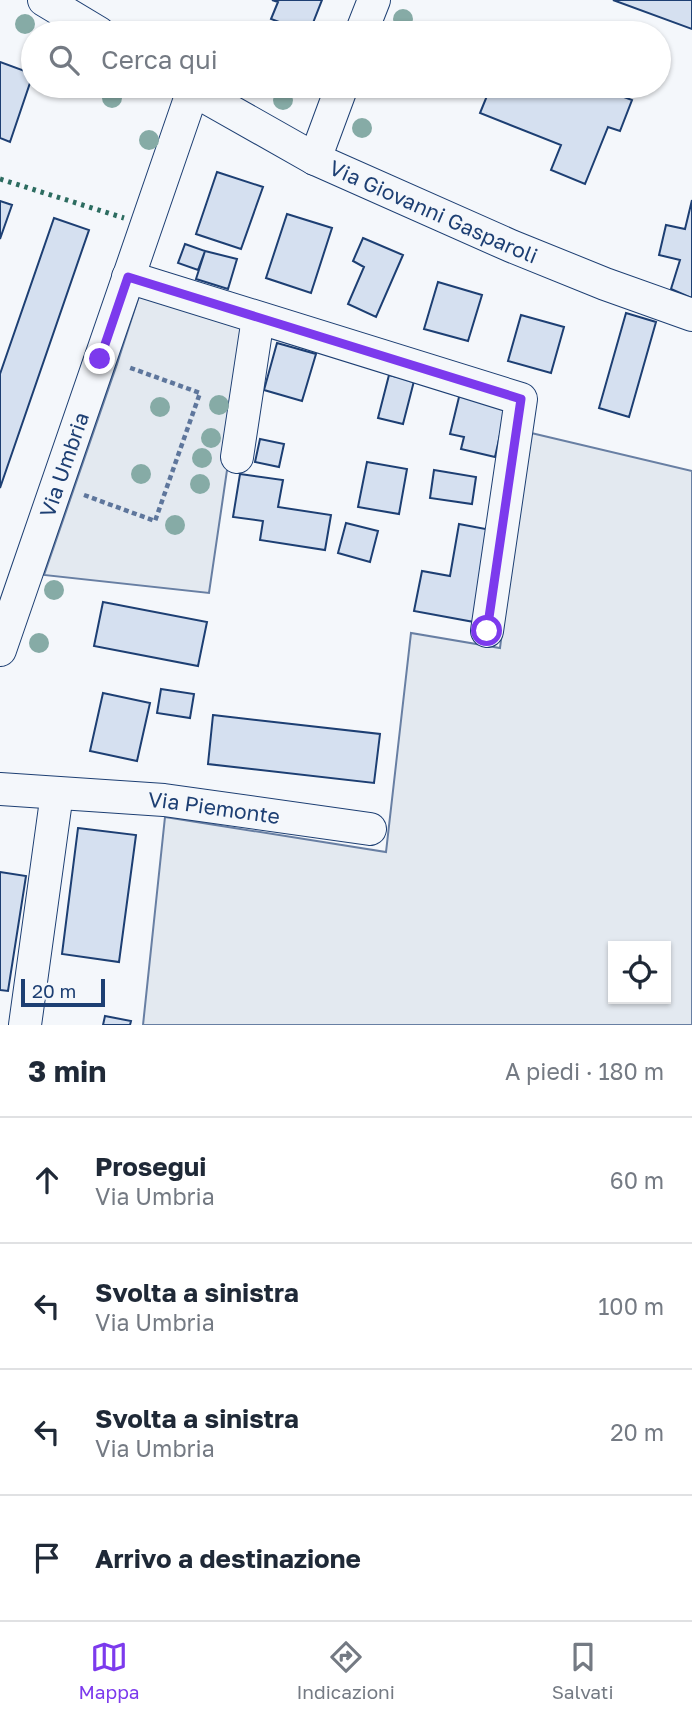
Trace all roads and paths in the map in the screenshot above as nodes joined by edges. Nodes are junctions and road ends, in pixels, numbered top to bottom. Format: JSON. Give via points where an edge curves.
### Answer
{"nodes":[{"id":1,"x":44,"y":0,"type":"edge"},
{"id":2,"x":374,"y":0,"type":"edge"},
{"id":3,"x":79,"y":21,"type":"edge"},
{"id":4,"x":366,"y":21,"type":"edge"},
{"id":5,"x":186,"y":98,"type":"edge"},
{"id":6,"x":207,"y":98,"type":"edge"},
{"id":7,"x":337,"y":98,"type":"edge"},
{"id":8,"x":314,"y":159,"type":"junction"},
{"id":9,"x":128,"y":277,"type":"junction"},
{"id":10,"x":692,"y":315,"type":"edge"},
{"id":11,"x":258,"y":318,"type":"junction"},
{"id":12,"x":100,"y":359,"type":"junction"},
{"id":13,"x":237,"y":457,"type":"dead end"},
{"id":14,"x":57,"y":484,"type":"junction"},
{"id":15,"x":13,"y":575,"type":"edge"},
{"id":16,"x":487,"y":631,"type":"dead end"},
{"id":17,"x":0,"y":650,"type":"edge"},
{"id":18,"x":0,"y":789,"type":"edge"},
{"id":19,"x":57,"y":793,"type":"junction"},
{"id":20,"x":370,"y":828,"type":"dead end"},
{"id":21,"x":25,"y":1025,"type":"edge"}],
"edges":[{"from":1,"to":3,"type":"street"},
{"from":2,"to":4,"type":"street"},
{"from":5,"to":9,"type":"street","name":"Via Umbria"},
{"from":6,"to":8,"type":"street","name":"Via Giovanni Gasparoli"},
{"from":7,"to":8,"type":"street"},
{"from":8,"to":10,"type":"street","name":"Via Giovanni Gasparoli","via":[[510,246]]},
{"from":9,"to":11,"type":"street"},
{"from":9,"to":12,"type":"street","name":"Via Umbria"},
{"from":11,"to":13,"type":"street"},
{"from":11,"to":16,"type":"street","via":[[521,399]]},
{"from":12,"to":14,"type":"street","name":"Via Umbria"},
{"from":12,"to":14,"type":"path","via":[[200,393],[155,521]]},
{"from":14,"to":15,"type":"street","name":"Via Umbria"},
{"from":15,"to":17,"type":"street","name":"Via Umbria"},
{"from":18,"to":19,"type":"street","name":"Via Piemonte"},
{"from":19,"to":20,"type":"street","name":"Via Piemonte","via":[[164,800]]},
{"from":19,"to":21,"type":"street"}]}
